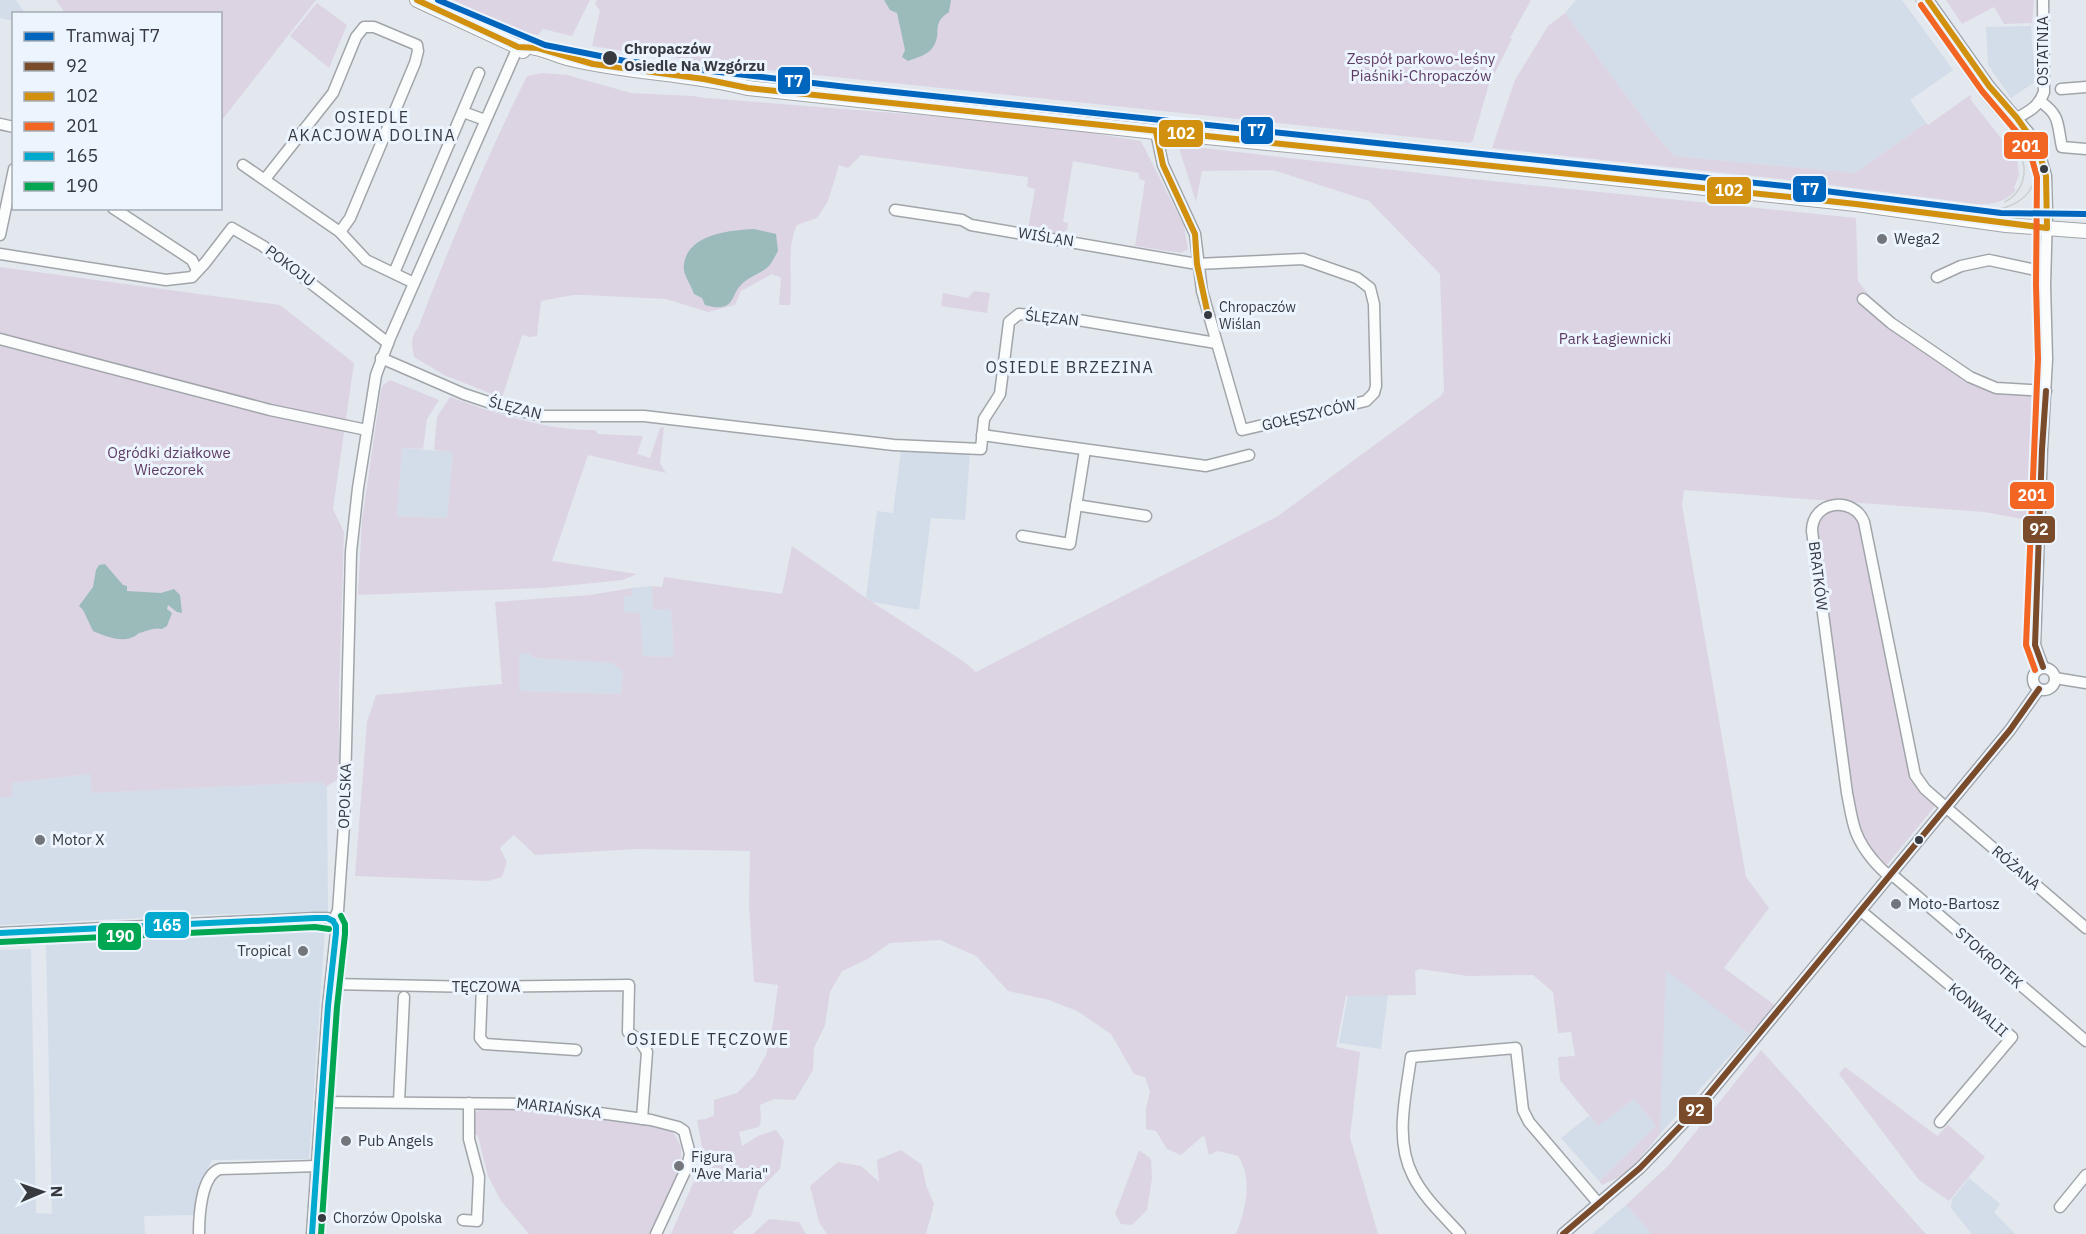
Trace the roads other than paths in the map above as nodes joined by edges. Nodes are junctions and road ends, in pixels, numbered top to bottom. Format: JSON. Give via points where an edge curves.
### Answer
{"nodes":[{"id":1,"x":417,"y":0,"type":"edge"},
{"id":2,"x":1928,"y":0,"type":"edge"},
{"id":3,"x":2043,"y":0,"type":"edge"},
{"id":4,"x":518,"y":47,"type":"junction"},
{"id":5,"x":479,"y":73,"type":"dead end"},
{"id":6,"x":2086,"y":87,"type":"edge"},
{"id":7,"x":2061,"y":89,"type":"dead end"},
{"id":8,"x":2041,"y":102,"type":"junction"},
{"id":9,"x":463,"y":111,"type":"junction"},
{"id":10,"x":2017,"y":118,"type":"junction"},
{"id":11,"x":485,"y":120,"type":"junction"},
{"id":12,"x":1156,"y":132,"type":"junction"},
{"id":13,"x":2086,"y":149,"type":"edge"},
{"id":14,"x":243,"y":165,"type":"dead end"},
{"id":15,"x":10,"y":177,"type":"edge"},
{"id":16,"x":265,"y":179,"type":"junction"},
{"id":17,"x":116,"y":210,"type":"edge"},
{"id":18,"x":895,"y":210,"type":"dead end"},
{"id":19,"x":2047,"y":228,"type":"junction"},
{"id":20,"x":2086,"y":231,"type":"edge"},
{"id":21,"x":340,"y":232,"type":"junction"},
{"id":22,"x":0,"y":235,"type":"edge"},
{"id":23,"x":0,"y":254,"type":"edge"},
{"id":24,"x":1197,"y":264,"type":"junction"},
{"id":25,"x":197,"y":270,"type":"junction"},
{"id":26,"x":2045,"y":272,"type":"junction"},
{"id":27,"x":394,"y":273,"type":"junction"},
{"id":28,"x":1937,"y":277,"type":"dead end"},
{"id":29,"x":414,"y":283,"type":"junction"},
{"id":30,"x":1863,"y":299,"type":"dead end"},
{"id":31,"x":0,"y":339,"type":"edge"},
{"id":32,"x":388,"y":343,"type":"junction"},
{"id":33,"x":1216,"y":343,"type":"junction"},
{"id":34,"x":381,"y":358,"type":"junction"},
{"id":35,"x":2046,"y":391,"type":"junction"},
{"id":36,"x":367,"y":430,"type":"junction"},
{"id":37,"x":982,"y":435,"type":"junction"},
{"id":38,"x":1085,"y":450,"type":"junction"},
{"id":39,"x":1249,"y":455,"type":"dead end"},
{"id":40,"x":1076,"y":505,"type":"junction"},
{"id":41,"x":1146,"y":516,"type":"dead end"},
{"id":42,"x":1022,"y":536,"type":"dead end"},
{"id":43,"x":2043,"y":667,"type":"junction"},
{"id":44,"x":2055,"y":678,"type":"junction"},
{"id":45,"x":2086,"y":683,"type":"edge"},
{"id":46,"x":2039,"y":689,"type":"junction"},
{"id":47,"x":1946,"y":808,"type":"junction"},
{"id":48,"x":1890,"y":876,"type":"junction"},
{"id":49,"x":1861,"y":911,"type":"junction"},
{"id":50,"x":333,"y":921,"type":"junction"},
{"id":51,"x":2086,"y":928,"type":"edge"},
{"id":52,"x":0,"y":933,"type":"edge"},
{"id":53,"x":331,"y":984,"type":"junction"},
{"id":54,"x":482,"y":987,"type":"junction"},
{"id":55,"x":404,"y":997,"type":"dead end"},
{"id":56,"x":2086,"y":1041,"type":"edge"},
{"id":57,"x":576,"y":1050,"type":"dead end"},
{"id":58,"x":321,"y":1102,"type":"junction"},
{"id":59,"x":399,"y":1102,"type":"junction"},
{"id":60,"x":469,"y":1103,"type":"junction"},
{"id":61,"x":642,"y":1119,"type":"junction"},
{"id":62,"x":1940,"y":1122,"type":"dead end"},
{"id":63,"x":317,"y":1166,"type":"junction"},
{"id":64,"x":2086,"y":1175,"type":"edge"},
{"id":65,"x":1599,"y":1204,"type":"junction"},
{"id":66,"x":2060,"y":1207,"type":"dead end"},
{"id":67,"x":463,"y":1220,"type":"dead end"},
{"id":68,"x":199,"y":1234,"type":"edge"},
{"id":69,"x":312,"y":1234,"type":"edge"},
{"id":70,"x":656,"y":1234,"type":"edge"},
{"id":71,"x":1460,"y":1234,"type":"edge"},
{"id":72,"x":1563,"y":1234,"type":"edge"}],
"edges":[{"from":1,"to":4,"type":"main road"},
{"from":2,"to":10,"type":"street","via":[[1989,86]]},
{"from":3,"to":8,"type":"street","name":"OSTATNIA","via":[[2045,81]]},
{"from":4,"to":11,"type":"street"},
{"from":4,"to":12,"type":"main road","via":[[548,61],[625,78]]},
{"from":5,"to":9,"type":"street"},
{"from":6,"to":7,"type":"street","name":"OSTATNIA"},
{"from":8,"to":10,"type":"street","name":"OSTATNIA"},
{"from":8,"to":13,"type":"street","name":"OSTATNIA","via":[[2055,115],[2062,147]]},
{"from":9,"to":11,"type":"street"},
{"from":9,"to":27,"type":"street"},
{"from":10,"to":19,"type":"street","via":[[2043,161]]},
{"from":11,"to":29,"type":"street"},
{"from":12,"to":19,"type":"main road","via":[[1856,204]]},
{"from":12,"to":24,"type":"street","via":[[1163,165],[1195,234]]},
{"from":14,"to":16,"type":"street"},
{"from":15,"to":22,"type":"street"},
{"from":16,"to":21,"type":"street"},
{"from":16,"to":21,"type":"street","via":[[333,93],[356,36],[364,27],[374,27],[417,45],[415,63],[350,218]]},
{"from":17,"to":25,"type":"street","via":[[192,260]]},
{"from":18,"to":24,"type":"street","name":"WIŚLAN"},
{"from":19,"to":20,"type":"main road"},
{"from":19,"to":26,"type":"street"},
{"from":21,"to":27,"type":"street","via":[[366,260]]},
{"from":23,"to":25,"type":"street","name":"POKOJU","via":[[166,280],[192,277]]},
{"from":24,"to":33,"type":"street"},
{"from":24,"to":33,"type":"street","name":"GOŁĘSZYCÓW","via":[[1303,259],[1364,282],[1373,296],[1376,386],[1371,398],[1361,403],[1242,430]]},
{"from":25,"to":32,"type":"street","name":"POKOJU","via":[[232,228],[236,229]]},
{"from":26,"to":28,"type":"street","via":[[1989,260]]},
{"from":26,"to":35,"type":"street"},
{"from":27,"to":29,"type":"street"},
{"from":29,"to":32,"type":"street"},
{"from":30,"to":35,"type":"street","via":[[1970,377],[1996,388]]},
{"from":31,"to":36,"type":"street","via":[[270,410]]},
{"from":32,"to":34,"type":"street"},
{"from":33,"to":37,"type":"street","name":"ŚLĘZAN","via":[[1019,314],[1009,322],[1000,394],[984,419]]},
{"from":34,"to":36,"type":"street","name":"OPOLSKA"},
{"from":34,"to":37,"type":"street","name":"ŚLĘZAN","via":[[449,389],[542,416],[644,416],[894,445],[981,449]]},
{"from":35,"to":43,"type":"street","via":[[2035,645]]},
{"from":36,"to":50,"type":"street","name":"OPOLSKA","via":[[351,552],[344,825],[338,911]]},
{"from":37,"to":38,"type":"street"},
{"from":38,"to":39,"type":"street","via":[[1206,466]]},
{"from":38,"to":40,"type":"street"},
{"from":40,"to":41,"type":"street"},
{"from":40,"to":42,"type":"street","via":[[1070,544]]},
{"from":43,"to":44,"type":"street","via":[[2052,670]]},
{"from":43,"to":46,"type":"street","via":[[2032,676]]},
{"from":44,"to":45,"type":"street"},
{"from":44,"to":46,"type":"street","via":[[2048,689]]},
{"from":46,"to":47,"type":"street"},
{"from":47,"to":48,"type":"street"},
{"from":47,"to":48,"type":"street","name":"BRATKÓW","via":[[1925,789],[1912,766],[1862,517],[1843,505],[1822,509],[1814,518],[1812,531],[1854,830],[1864,849]]},
{"from":47,"to":51,"type":"street","name":"RÓŻANA"},
{"from":48,"to":49,"type":"street"},
{"from":48,"to":56,"type":"street","name":"STOKROTEK"},
{"from":49,"to":62,"type":"street","name":"KONWALII","via":[[2012,1037]]},
{"from":49,"to":65,"type":"street","via":[[1695,1111],[1648,1161]]},
{"from":50,"to":52,"type":"street","via":[[315,918]]},
{"from":50,"to":53,"type":"street","name":"OPOLSKA","via":[[336,933]]},
{"from":53,"to":54,"type":"street","name":"TĘCZOWA"},
{"from":53,"to":58,"type":"street","name":"OPOLSKA"},
{"from":54,"to":57,"type":"street","via":[[480,1038],[485,1044]]},
{"from":54,"to":61,"type":"street","name":"TĘCZOWA","via":[[630,986],[628,1032],[647,1052]]},
{"from":55,"to":59,"type":"street"},
{"from":58,"to":59,"type":"street","name":"MARIAŃSKA"},
{"from":58,"to":63,"type":"street","name":"OPOLSKA"},
{"from":59,"to":60,"type":"street","name":"MARIAŃSKA"},
{"from":60,"to":61,"type":"street","name":"MARIAŃSKA","via":[[533,1104]]},
{"from":60,"to":67,"type":"street","via":[[469,1139],[478,1177],[477,1221]]},
{"from":61,"to":70,"type":"street","name":"MARIAŃSKA","via":[[678,1126],[684,1131],[690,1154]]},
{"from":63,"to":68,"type":"street","via":[[213,1171],[205,1189]]},
{"from":63,"to":69,"type":"street","name":"OPOLSKA"},
{"from":64,"to":66,"type":"street"},
{"from":65,"to":71,"type":"street","via":[[1529,1122],[1523,1110],[1516,1048],[1411,1057],[1403,1123],[1405,1158],[1428,1198]]},
{"from":65,"to":72,"type":"street"}]}
